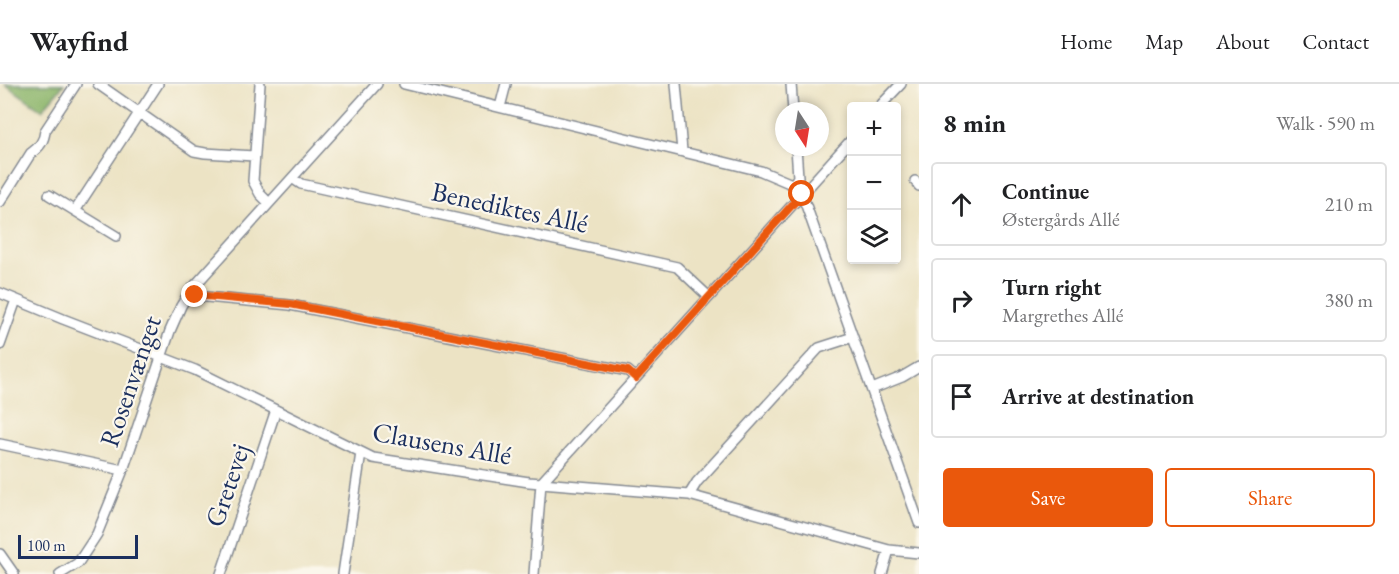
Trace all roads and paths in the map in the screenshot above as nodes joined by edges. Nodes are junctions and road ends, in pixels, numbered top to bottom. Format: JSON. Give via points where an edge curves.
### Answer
{"nodes":[{"id":1,"x":76,"y":84,"type":"edge"},
{"id":2,"x":98,"y":84,"type":"edge"},
{"id":3,"x":158,"y":84,"type":"edge"},
{"id":4,"x":260,"y":84,"type":"edge"},
{"id":5,"x":377,"y":84,"type":"edge"},
{"id":6,"x":404,"y":84,"type":"edge"},
{"id":7,"x":506,"y":84,"type":"edge"},
{"id":8,"x":676,"y":84,"type":"edge"},
{"id":9,"x":791,"y":84,"type":"edge"},
{"id":10,"x":900,"y":84,"type":"edge"},
{"id":11,"x":793,"y":102,"type":"edge"},
{"id":12,"x":884,"y":102,"type":"edge"},
{"id":13,"x":500,"y":107,"type":"junction"},
{"id":14,"x":138,"y":112,"type":"junction"},
{"id":15,"x":847,"y":145,"type":"edge"},
{"id":16,"x":682,"y":151,"type":"junction"},
{"id":17,"x":255,"y":156,"type":"junction"},
{"id":18,"x":797,"y":156,"type":"edge"},
{"id":19,"x":292,"y":177,"type":"junction"},
{"id":20,"x":794,"y":183,"type":"junction"},
{"id":21,"x":804,"y":192,"type":"junction"},
{"id":22,"x":49,"y":195,"type":"dead end"},
{"id":23,"x":0,"y":202,"type":"edge"},
{"id":24,"x":269,"y":203,"type":"junction"},
{"id":25,"x":75,"y":211,"type":"junction"},
{"id":26,"x":116,"y":236,"type":"dead end"},
{"id":27,"x":190,"y":291,"type":"junction"},
{"id":28,"x":0,"y":293,"type":"edge"},
{"id":29,"x":709,"y":297,"type":"junction"},
{"id":30,"x":16,"y":300,"type":"junction"},
{"id":31,"x":854,"y":337,"type":"junction"},
{"id":32,"x":0,"y":345,"type":"edge"},
{"id":33,"x":161,"y":357,"type":"junction"},
{"id":34,"x":919,"y":367,"type":"edge"},
{"id":35,"x":636,"y":378,"type":"junction"},
{"id":36,"x":872,"y":389,"type":"junction"},
{"id":37,"x":276,"y":410,"type":"junction"},
{"id":38,"x":0,"y":444,"type":"edge"},
{"id":39,"x":361,"y":453,"type":"junction"},
{"id":40,"x":123,"y":470,"type":"junction"},
{"id":41,"x":541,"y":483,"type":"junction"},
{"id":42,"x":689,"y":495,"type":"junction"},
{"id":43,"x":919,"y":523,"type":"edge"},
{"id":44,"x":889,"y":550,"type":"junction"},
{"id":45,"x":902,"y":552,"type":"junction"},
{"id":46,"x":0,"y":554,"type":"edge"},
{"id":47,"x":919,"y":554,"type":"edge"},
{"id":48,"x":919,"y":560,"type":"edge"},
{"id":49,"x":65,"y":573,"type":"edge"},
{"id":50,"x":14,"y":574,"type":"edge"},
{"id":51,"x":221,"y":574,"type":"edge"},
{"id":52,"x":343,"y":574,"type":"edge"},
{"id":53,"x":534,"y":574,"type":"edge"},
{"id":54,"x":882,"y":574,"type":"edge"}],
"edges":[{"from":1,"to":23,"type":"street"},
{"from":2,"to":14,"type":"street"},
{"from":3,"to":14,"type":"street"},
{"from":4,"to":17,"type":"street"},
{"from":5,"to":19,"type":"street","name":"Rosenvænget"},
{"from":6,"to":13,"type":"street"},
{"from":7,"to":13,"type":"street"},
{"from":8,"to":16,"type":"street"},
{"from":9,"to":11,"type":"street"},
{"from":10,"to":12,"type":"street"},
{"from":13,"to":16,"type":"street"},
{"from":14,"to":17,"type":"street","via":[[194,151]]},
{"from":14,"to":25,"type":"street"},
{"from":15,"to":21,"type":"street"},
{"from":16,"to":20,"type":"street"},
{"from":17,"to":24,"type":"street","via":[[255,187]]},
{"from":18,"to":20,"type":"street","via":[[798,177]]},
{"from":19,"to":24,"type":"street","name":"Rosenvænget"},
{"from":19,"to":29,"type":"street","name":"Benediktes Allé","via":[[301,184],[677,267]]},
{"from":20,"to":21,"type":"street"},
{"from":21,"to":29,"type":"street"},
{"from":21,"to":31,"type":"street"},
{"from":22,"to":25,"type":"street"},
{"from":24,"to":27,"type":"street","name":"Rosenvænget"},
{"from":25,"to":26,"type":"street"},
{"from":27,"to":33,"type":"street","name":"Rosenvænget"},
{"from":27,"to":35,"type":"street","via":[[196,296],[290,304],[628,371]]},
{"from":28,"to":30,"type":"street","name":"Clausens Allé"},
{"from":29,"to":35,"type":"street"},
{"from":30,"to":32,"type":"street"},
{"from":30,"to":33,"type":"street","name":"Clausens Allé"},
{"from":31,"to":36,"type":"street"},
{"from":31,"to":42,"type":"street","via":[[819,348]]},
{"from":33,"to":37,"type":"street","name":"Clausens Allé","via":[[227,384]]},
{"from":33,"to":40,"type":"street","name":"Rosenvænget"},
{"from":34,"to":36,"type":"street"},
{"from":35,"to":41,"type":"street"},
{"from":36,"to":43,"type":"street"},
{"from":37,"to":39,"type":"street","name":"Clausens Allé"},
{"from":37,"to":51,"type":"street","name":"Gretevej"},
{"from":38,"to":40,"type":"street"},
{"from":39,"to":41,"type":"street","name":"Clausens Allé"},
{"from":39,"to":52,"type":"street"},
{"from":40,"to":49,"type":"street","name":"Rosenvænget","via":[[97,534],[78,563]]},
{"from":41,"to":42,"type":"street","name":"Clausens Allé"},
{"from":41,"to":53,"type":"street"},
{"from":42,"to":44,"type":"street","name":"Clausens Allé"},
{"from":44,"to":45,"type":"street","name":"Clausens Allé"},
{"from":44,"to":54,"type":"street"},
{"from":45,"to":47,"type":"street","name":"Clausens Allé"},
{"from":45,"to":48,"type":"street","name":"Clausens Allé"},
{"from":46,"to":50,"type":"street"}]}
